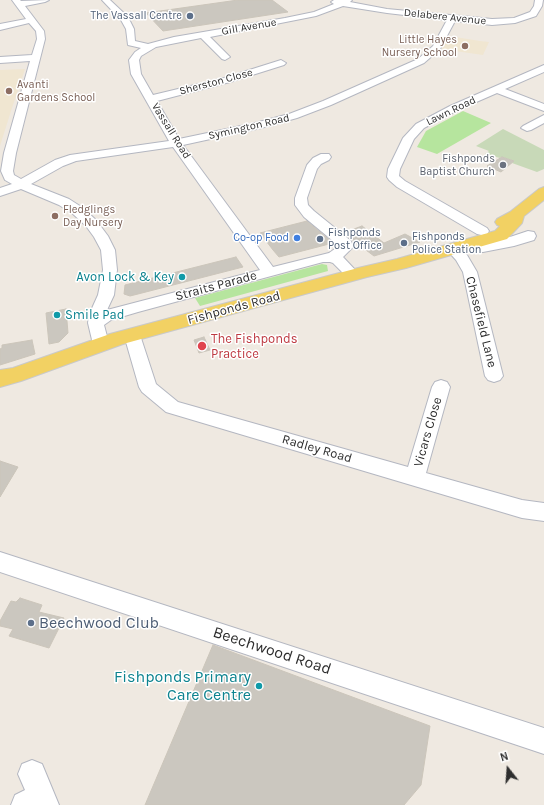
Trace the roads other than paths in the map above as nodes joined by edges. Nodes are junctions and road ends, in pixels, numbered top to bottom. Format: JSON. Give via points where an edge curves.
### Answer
{"nodes":[{"id":1,"x":45,"y":0,"type":"edge"},
{"id":2,"x":328,"y":0,"type":"edge"},
{"id":3,"x":108,"y":1,"type":"edge"},
{"id":4,"x":120,"y":1,"type":"edge"},
{"id":5,"x":18,"y":2,"type":"edge"},
{"id":6,"x":344,"y":2,"type":"edge"},
{"id":7,"x":540,"y":4,"type":"edge"},
{"id":8,"x":452,"y":19,"type":"junction"},
{"id":9,"x":31,"y":20,"type":"junction"},
{"id":10,"x":0,"y":27,"type":"edge"},
{"id":11,"x":203,"y":35,"type":"junction"},
{"id":12,"x":148,"y":47,"type":"junction"},
{"id":13,"x":209,"y":55,"type":"dead end"},
{"id":14,"x":36,"y":58,"type":"junction"},
{"id":15,"x":0,"y":60,"type":"edge"},
{"id":16,"x":281,"y":63,"type":"dead end"},
{"id":17,"x":544,"y":68,"type":"edge"},
{"id":18,"x":496,"y":89,"type":"junction"},
{"id":19,"x":151,"y":99,"type":"junction"},
{"id":20,"x":544,"y":108,"type":"edge"},
{"id":21,"x":544,"y":118,"type":"edge"},
{"id":22,"x":527,"y":128,"type":"dead end"},
{"id":23,"x":176,"y":143,"type":"junction"},
{"id":24,"x":5,"y":153,"type":"edge"},
{"id":25,"x":325,"y":156,"type":"dead end"},
{"id":26,"x":21,"y":184,"type":"junction"},
{"id":27,"x":0,"y":192,"type":"edge"},
{"id":28,"x":544,"y":192,"type":"edge"},
{"id":29,"x":516,"y":215,"type":"junction"},
{"id":30,"x":482,"y":231,"type":"junction"},
{"id":31,"x":500,"y":235,"type":"junction"},
{"id":32,"x":536,"y":235,"type":"edge"},
{"id":33,"x":457,"y":248,"type":"junction"},
{"id":34,"x":333,"y":257,"type":"junction"},
{"id":35,"x":269,"y":272,"type":"junction"},
{"id":36,"x":353,"y":275,"type":"junction"},
{"id":37,"x":106,"y":295,"type":"junction"},
{"id":38,"x":133,"y":308,"type":"junction"},
{"id":39,"x":96,"y":323,"type":"junction"},
{"id":40,"x":132,"y":335,"type":"junction"},
{"id":41,"x":101,"y":344,"type":"junction"},
{"id":42,"x":494,"y":376,"type":"dead end"},
{"id":43,"x":5,"y":381,"type":"edge"},
{"id":44,"x":441,"y":387,"type":"dead end"},
{"id":45,"x":414,"y":477,"type":"junction"},
{"id":46,"x":544,"y":512,"type":"edge"},
{"id":47,"x":0,"y":562,"type":"edge"},
{"id":48,"x":544,"y":741,"type":"edge"}],
"edges":[{"from":1,"to":5,"type":"street"},
{"from":2,"to":6,"type":"street","name":"Delabere Avenue"},
{"from":3,"to":4,"type":"street"},
{"from":3,"to":12,"type":"street","via":[[127,21],[131,43]]},
{"from":5,"to":9,"type":"street"},
{"from":6,"to":8,"type":"street","name":"Delabere Avenue","via":[[387,11]]},
{"from":6,"to":11,"type":"street","name":"Gill Avenue","via":[[316,14]]},
{"from":7,"to":8,"type":"street","name":"Delabere Avenue","via":[[533,14],[515,20],[482,22]]},
{"from":8,"to":23,"type":"street","name":"Symington Road","via":[[437,47],[426,57],[357,90],[293,116]]},
{"from":9,"to":10,"type":"street"},
{"from":9,"to":14,"type":"street","via":[[41,34]]},
{"from":11,"to":12,"type":"street","name":"Gill Avenue"},
{"from":11,"to":13,"type":"street","via":[[223,55]]},
{"from":12,"to":19,"type":"street","name":"Vassall Road","via":[[138,54],[134,60],[134,67]]},
{"from":14,"to":15,"type":"street"},
{"from":14,"to":24,"type":"street"},
{"from":16,"to":19,"type":"street","name":"Sherston Close"},
{"from":17,"to":18,"type":"street","name":"Lawn Road"},
{"from":18,"to":20,"type":"street"},
{"from":18,"to":30,"type":"street","name":"Lawn Road","via":[[420,126],[409,138],[394,169],[393,177]]},
{"from":19,"to":23,"type":"street","name":"Vassall Road"},
{"from":21,"to":22,"type":"street"},
{"from":23,"to":26,"type":"street","name":"Symington Road","via":[[74,158],[59,163]]},
{"from":23,"to":35,"type":"street","name":"Vassall Road"},
{"from":24,"to":26,"type":"street","via":[[8,174]]},
{"from":25,"to":34,"type":"street","via":[[311,168],[301,198],[302,205],[309,214],[346,244],[346,247]]},
{"from":26,"to":27,"type":"street","name":"Symington Road"},
{"from":26,"to":37,"type":"street","via":[[64,202],[78,211],[101,236],[108,250],[110,270]]},
{"from":28,"to":29,"type":"main road"},
{"from":29,"to":30,"type":"main road","name":"Fishponds Road"},
{"from":29,"to":31,"type":"main road","via":[[516,220]]},
{"from":30,"to":33,"type":"main road","name":"Fishponds Road","via":[[462,240]]},
{"from":31,"to":32,"type":"main road"},
{"from":31,"to":33,"type":"main road","name":"Fishponds Road"},
{"from":32,"to":33,"type":"main road","via":[[483,247]]},
{"from":33,"to":36,"type":"main road","name":"Fishponds Road"},
{"from":33,"to":42,"type":"street","name":"Chasefield Lane","via":[[470,272]]},
{"from":34,"to":35,"type":"street","name":"Straits Parade"},
{"from":34,"to":36,"type":"street","via":[[342,262]]},
{"from":35,"to":38,"type":"street","name":"Straits Parade"},
{"from":36,"to":40,"type":"main road","name":"Fishponds Road"},
{"from":37,"to":38,"type":"street","via":[[118,303]]},
{"from":37,"to":39,"type":"street"},
{"from":38,"to":39,"type":"street","name":"Straits Parade","via":[[105,316]]},
{"from":39,"to":41,"type":"street"},
{"from":40,"to":41,"type":"main road","name":"Fishponds Road"},
{"from":40,"to":45,"type":"street","name":"Radley Road","via":[[148,387],[172,407]]},
{"from":41,"to":43,"type":"main road","name":"Fishponds Road"},
{"from":44,"to":45,"type":"street","name":"Vicars Close"},
{"from":45,"to":46,"type":"street","name":"Radley Road"},
{"from":47,"to":48,"type":"street","name":"Beechwood Road"}]}
